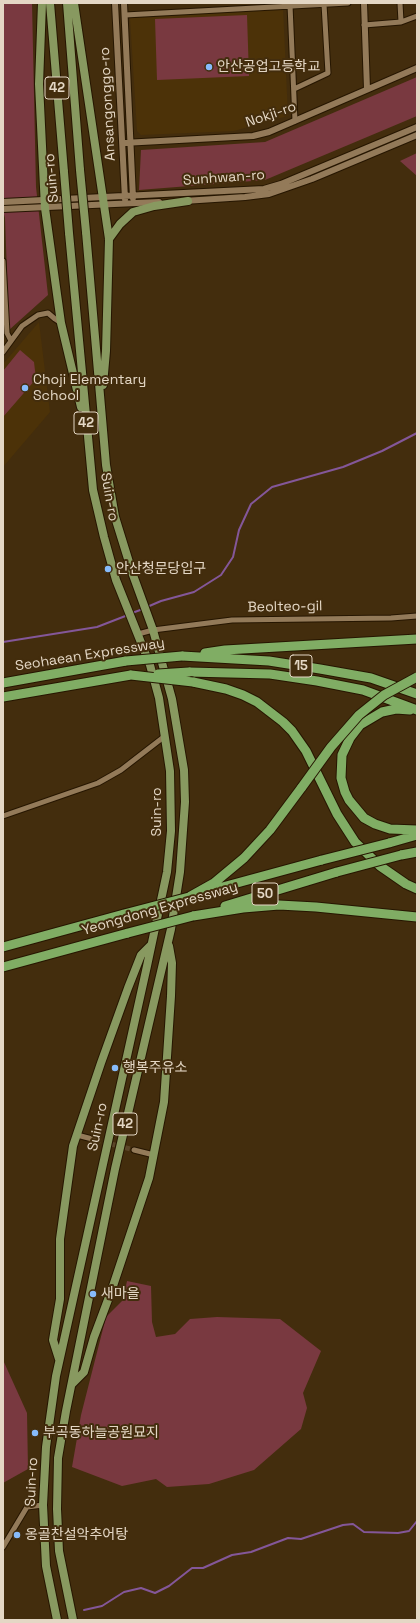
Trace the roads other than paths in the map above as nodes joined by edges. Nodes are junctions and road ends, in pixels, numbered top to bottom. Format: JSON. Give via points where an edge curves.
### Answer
{"nodes":[{"id":1,"x":42,"y":3,"type":"edge"},
{"id":2,"x":50,"y":3,"type":"edge"},
{"id":3,"x":67,"y":3,"type":"edge"},
{"id":4,"x":74,"y":3,"type":"edge"},
{"id":5,"x":115,"y":3,"type":"edge"},
{"id":6,"x":124,"y":3,"type":"edge"},
{"id":7,"x":348,"y":3,"type":"edge"},
{"id":8,"x":364,"y":3,"type":"edge"},
{"id":9,"x":400,"y":3,"type":"edge"},
{"id":10,"x":324,"y":4,"type":"junction"},
{"id":11,"x":241,"y":5,"type":"edge"},
{"id":12,"x":290,"y":5,"type":"junction"},
{"id":13,"x":125,"y":15,"type":"junction"},
{"id":14,"x":417,"y":16,"type":"edge"},
{"id":15,"x":401,"y":22,"type":"junction"},
{"id":16,"x":364,"y":25,"type":"junction"},
{"id":17,"x":417,"y":68,"type":"edge"},
{"id":18,"x":294,"y":89,"type":"junction"},
{"id":19,"x":367,"y":89,"type":"junction"},
{"id":20,"x":295,"y":121,"type":"junction"},
{"id":21,"x":417,"y":127,"type":"edge"},
{"id":22,"x":417,"y":135,"type":"edge"},
{"id":23,"x":123,"y":143,"type":"junction"},
{"id":24,"x":131,"y":143,"type":"junction"},
{"id":25,"x":125,"y":195,"type":"junction"},
{"id":26,"x":133,"y":195,"type":"junction"},
{"id":27,"x":103,"y":196,"type":"junction"},
{"id":28,"x":188,"y":200,"type":"junction"},
{"id":29,"x":3,"y":202,"type":"edge"},
{"id":30,"x":126,"y":203,"type":"junction"},
{"id":31,"x":133,"y":203,"type":"junction"},
{"id":32,"x":44,"y":204,"type":"junction"},
{"id":33,"x":104,"y":205,"type":"junction"},
{"id":34,"x":3,"y":210,"type":"edge"},
{"id":35,"x":109,"y":239,"type":"junction"},
{"id":36,"x":3,"y":261,"type":"edge"},
{"id":37,"x":61,"y":322,"type":"junction"},
{"id":38,"x":5,"y":335,"type":"edge"},
{"id":39,"x":11,"y":341,"type":"junction"},
{"id":40,"x":3,"y":352,"type":"edge"},
{"id":41,"x":101,"y":410,"type":"junction"},
{"id":42,"x":88,"y":436,"type":"junction"},
{"id":43,"x":417,"y":616,"type":"edge"},
{"id":44,"x":153,"y":630,"type":"junction"},
{"id":45,"x":136,"y":631,"type":"junction"},
{"id":46,"x":417,"y":639,"type":"edge"},
{"id":47,"x":182,"y":656,"type":"junction"},
{"id":48,"x":131,"y":675,"type":"junction"},
{"id":49,"x":417,"y":677,"type":"edge"},
{"id":50,"x":3,"y":683,"type":"edge"},
{"id":51,"x":417,"y":694,"type":"edge"},
{"id":52,"x":3,"y":697,"type":"edge"},
{"id":53,"x":417,"y":710,"type":"edge"},
{"id":54,"x":165,"y":736,"type":"junction"},
{"id":55,"x":3,"y":816,"type":"edge"},
{"id":56,"x":417,"y":830,"type":"edge"},
{"id":57,"x":417,"y":835,"type":"edge"},
{"id":58,"x":417,"y":852,"type":"edge"},
{"id":59,"x":417,"y":889,"type":"edge"},
{"id":60,"x":189,"y":896,"type":"junction"},
{"id":61,"x":193,"y":916,"type":"junction"},
{"id":62,"x":417,"y":917,"type":"edge"},
{"id":63,"x":168,"y":941,"type":"junction"},
{"id":64,"x":152,"y":944,"type":"junction"},
{"id":65,"x":3,"y":947,"type":"edge"},
{"id":66,"x":3,"y":967,"type":"edge"},
{"id":67,"x":77,"y":1135,"type":"junction"},
{"id":68,"x":96,"y":1140,"type":"tunnel mouth"},
{"id":69,"x":134,"y":1150,"type":"tunnel mouth"},
{"id":70,"x":154,"y":1155,"type":"junction"},
{"id":71,"x":60,"y":1360,"type":"junction"},
{"id":72,"x":71,"y":1385,"type":"junction"},
{"id":73,"x":42,"y":1505,"type":"junction"},
{"id":74,"x":3,"y":1547,"type":"edge"},
{"id":75,"x":58,"y":1620,"type":"edge"},
{"id":76,"x":72,"y":1620,"type":"edge"}],
"edges":[{"from":1,"to":32,"type":"main road","via":[[39,84]]},
{"from":2,"to":42,"type":"main road","name":"Suin-ro","number":"42","bridge":true},
{"from":3,"to":41,"type":"main road","name":"Suin-ro","number":"42","bridge":true},
{"from":4,"to":27,"type":"main road"},
{"from":5,"to":23,"type":"street","name":"Ansangonggo-ro"},
{"from":6,"to":13,"type":"street","name":"Ansangonggo-ro"},
{"from":7,"to":10,"type":"street"},
{"from":8,"to":16,"type":"street"},
{"from":9,"to":15,"type":"street"},
{"from":10,"to":12,"type":"street"},
{"from":10,"to":18,"type":"street","via":[[328,74]]},
{"from":11,"to":12,"type":"street"},
{"from":11,"to":13,"type":"street"},
{"from":12,"to":18,"type":"street"},
{"from":13,"to":24,"type":"street","name":"Ansangonggo-ro"},
{"from":14,"to":15,"type":"street"},
{"from":15,"to":16,"type":"street"},
{"from":16,"to":19,"type":"street"},
{"from":17,"to":19,"type":"street","name":"Nokji-ro"},
{"from":18,"to":20,"type":"street"},
{"from":19,"to":20,"type":"street","name":"Nokji-ro"},
{"from":20,"to":24,"type":"street","name":"Nokji-ro","via":[[253,136]]},
{"from":21,"to":26,"type":"street","name":"Sunhwan-ro","via":[[264,189]]},
{"from":22,"to":28,"type":"street","name":"Sunhwan-ro","via":[[269,194]]},
{"from":23,"to":24,"type":"street","name":"Nokji-ro"},
{"from":23,"to":25,"type":"street","name":"Ansangonggo-ro"},
{"from":24,"to":26,"type":"street","name":"Ansangonggo-ro"},
{"from":25,"to":26,"type":"street","name":"Sunhwan-ro"},
{"from":25,"to":27,"type":"street","name":"Sunhwan-ro"},
{"from":25,"to":30,"type":"street","name":"Ansangonggo-ro"},
{"from":26,"to":31,"type":"street","name":"Ansangonggo-ro"},
{"from":27,"to":32,"type":"street","name":"Sunhwan-ro"},
{"from":27,"to":33,"type":"main road"},
{"from":28,"to":31,"type":"street","name":"Sunhwan-ro"},
{"from":28,"to":35,"type":"main road","via":[[133,212]]},
{"from":29,"to":32,"type":"street"},
{"from":30,"to":31,"type":"street","name":"Sunhwan-ro"},
{"from":30,"to":33,"type":"street","name":"Sunhwan-ro"},
{"from":32,"to":33,"type":"street","name":"Sunhwan-ro"},
{"from":32,"to":34,"type":"street"},
{"from":32,"to":37,"type":"main road"},
{"from":33,"to":35,"type":"main road"},
{"from":35,"to":41,"type":"main road","via":[[106,351]]},
{"from":36,"to":38,"type":"street"},
{"from":37,"to":39,"type":"street","via":[[48,313],[38,315],[22,326]]},
{"from":37,"to":42,"type":"main road"},
{"from":38,"to":39,"type":"street"},
{"from":39,"to":40,"type":"street"},
{"from":41,"to":44,"type":"main road","name":"Suin-ro","number":"42","via":[[106,465],[115,516]]},
{"from":42,"to":45,"type":"main road","name":"Suin-ro","number":"42","via":[[93,490],[104,537],[116,580]]},
{"from":43,"to":44,"type":"street","name":"Beolteo-gil","via":[[232,620]]},
{"from":44,"to":45,"type":"street","name":"Beolteo-gil"},
{"from":44,"to":63,"type":"main road","name":"Suin-ro","number":"42","via":[[172,699],[184,770],[185,802],[180,872]]},
{"from":45,"to":54,"type":"main road","name":"Suin-ro","number":"42","via":[[150,665]]},
{"from":46,"to":47,"type":"highway","via":[[225,650]]},
{"from":47,"to":50,"type":"highway","name":"Seohaean Expressway","number":"15","bridge":true,"via":[[126,661]]},
{"from":47,"to":51,"type":"highway","name":"Seohaean Expressway","number":"15","via":[[269,661],[320,669],[371,678]]},
{"from":48,"to":52,"type":"highway","name":"Seohaean Expressway","number":"15"},
{"from":48,"to":53,"type":"highway","name":"Seohaean Expressway","number":"15","bridge":true,"via":[[189,672],[270,674],[363,690]]},
{"from":48,"to":59,"type":"highway","bridge":true,"via":[[193,682],[226,689],[257,702],[292,731],[306,751],[337,814],[355,842],[380,866]]},
{"from":49,"to":60,"type":"highway","bridge":true,"via":[[384,695],[359,715],[331,747],[270,830],[249,854],[214,883]]},
{"from":53,"to":56,"type":"highway","via":[[388,710],[374,715],[360,725],[345,747],[341,769],[345,792],[364,818],[390,829]]},
{"from":54,"to":55,"type":"street","via":[[121,770],[98,784]]},
{"from":54,"to":64,"type":"main road","name":"Suin-ro","number":"42","via":[[170,771],[172,831],[167,872]]},
{"from":57,"to":60,"type":"highway","name":"Yeongdong Expressway","number":"50","bridge":true},
{"from":58,"to":61,"type":"highway","name":"Yeongdong Expressway","number":"50","bridge":true,"via":[[337,872]]},
{"from":60,"to":65,"type":"highway","name":"Yeongdong Expressway","number":"50","bridge":true},
{"from":61,"to":62,"type":"highway","via":[[279,905]]},
{"from":61,"to":66,"type":"highway","name":"Yeongdong Expressway","number":"50","bridge":true},
{"from":63,"to":70,"type":"main road","via":[[172,963],[172,996],[164,1102]]},
{"from":63,"to":72,"type":"main road","name":"Suin-ro","number":"42","via":[[115,1169]]},
{"from":64,"to":67,"type":"main road","via":[[141,955],[128,988]]},
{"from":64,"to":71,"type":"main road","name":"Suin-ro","number":"42"},
{"from":67,"to":68,"type":"street"},
{"from":67,"to":71,"type":"main road","via":[[73,1146],[60,1239],[60,1299],[54,1340]]},
{"from":69,"to":70,"type":"street"},
{"from":70,"to":72,"type":"main road","via":[[150,1178],[84,1372]]},
{"from":71,"to":73,"type":"main road","name":"Suin-ro","number":"42","via":[[46,1447]]},
{"from":72,"to":76,"type":"main road","name":"Suin-ro","number":"42","via":[[58,1458],[57,1509],[59,1551]]},
{"from":73,"to":74,"type":"street","via":[[26,1507]]},
{"from":73,"to":75,"type":"main road","name":"Suin-ro","number":"42","via":[[46,1566]]}]}
